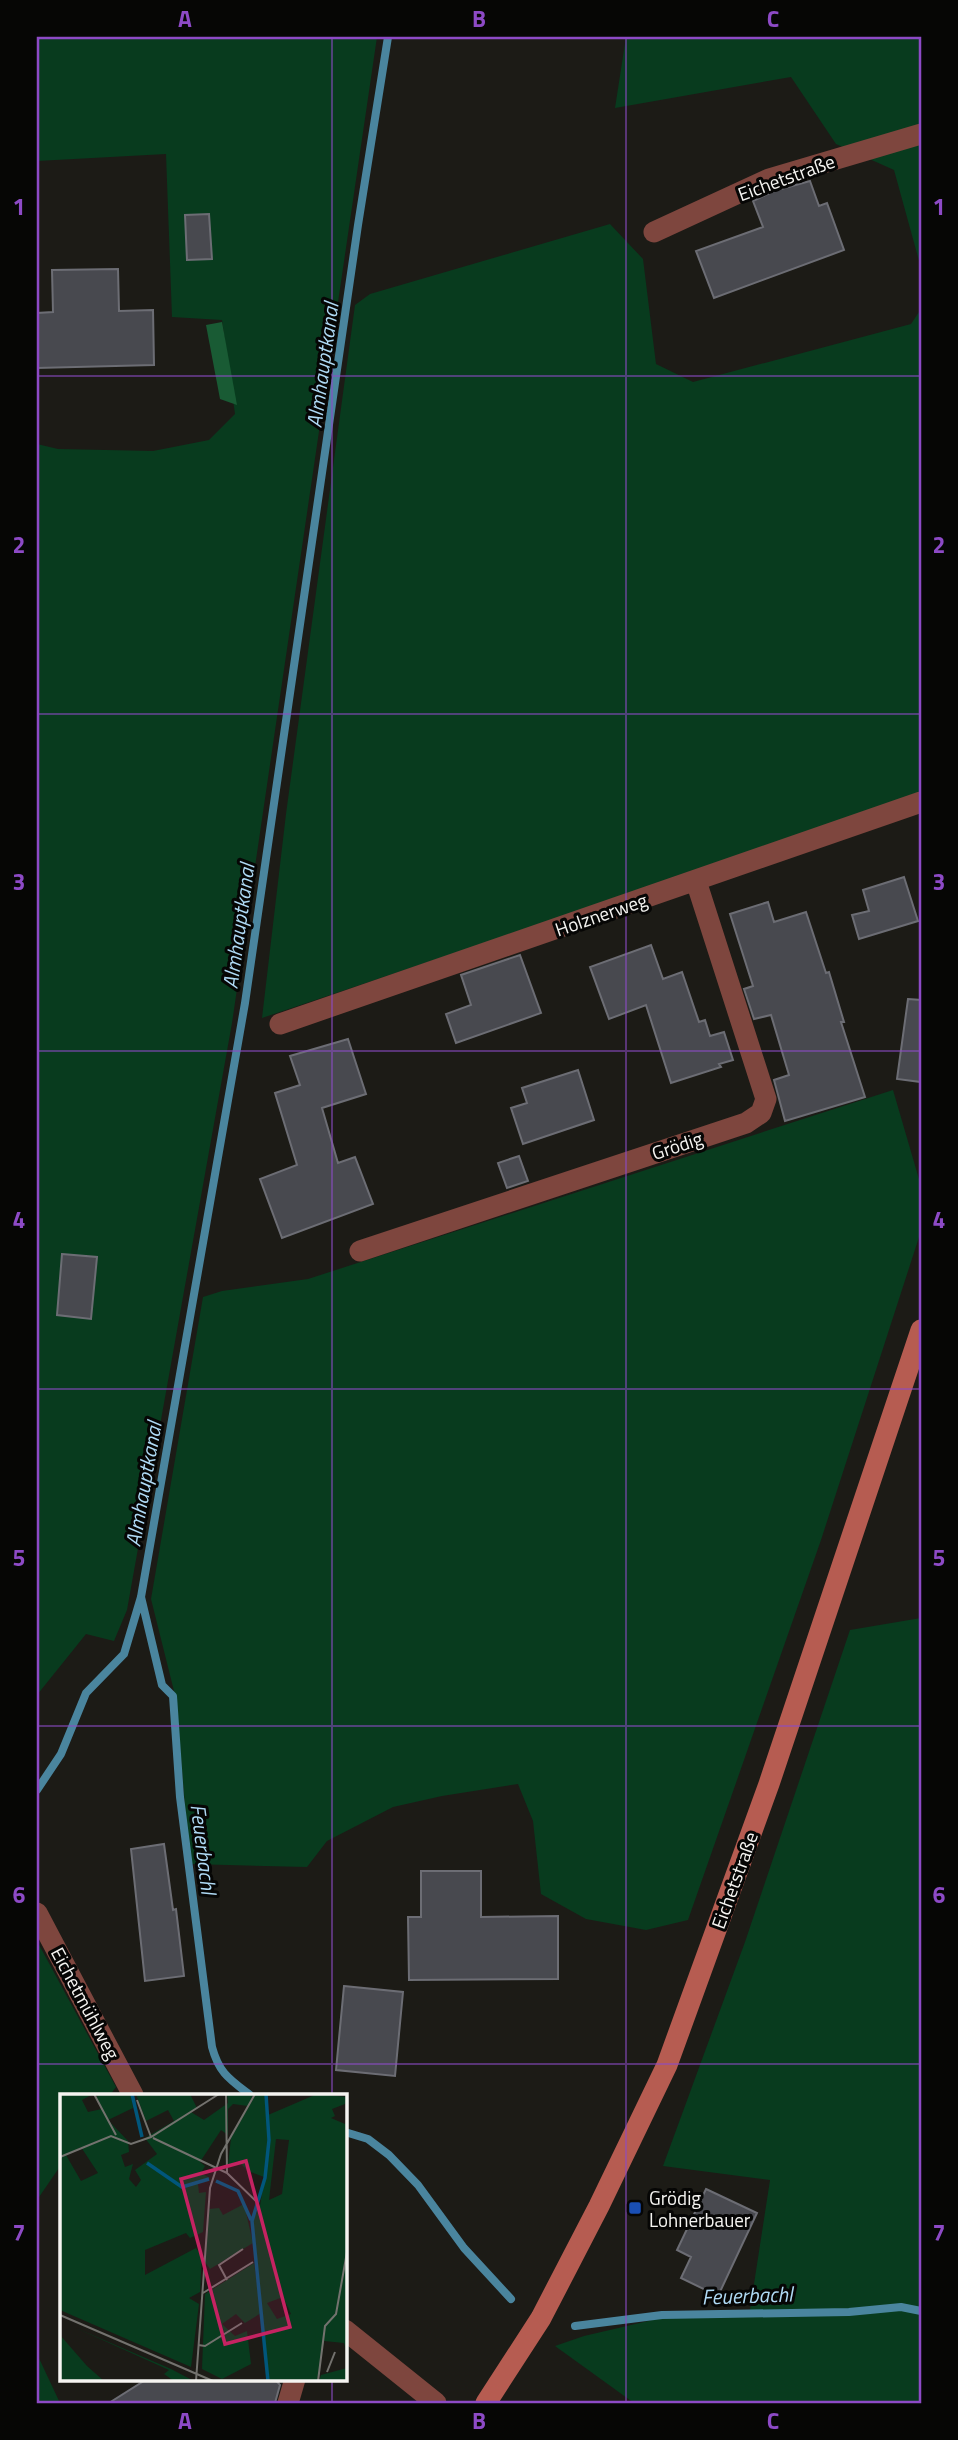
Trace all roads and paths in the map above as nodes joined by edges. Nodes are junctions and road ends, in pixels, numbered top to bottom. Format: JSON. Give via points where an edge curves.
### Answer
{"nodes":[{"id":1,"x":921,"y":134,"type":"edge"},
{"id":2,"x":654,"y":232,"type":"dead end"},
{"id":3,"x":921,"y":803,"type":"edge"},
{"id":4,"x":696,"y":881,"type":"junction"},
{"id":5,"x":280,"y":1024,"type":"dead end"},
{"id":6,"x":360,"y":1251,"type":"dead end"},
{"id":7,"x":921,"y":1330,"type":"edge"},
{"id":8,"x":37,"y":1913,"type":"edge"},
{"id":9,"x":132,"y":2094,"type":"edge"},
{"id":10,"x":346,"y":2331,"type":"edge"},
{"id":11,"x":295,"y":2380,"type":"edge"},
{"id":12,"x":288,"y":2403,"type":"edge"},
{"id":13,"x":436,"y":2403,"type":"edge"},
{"id":14,"x":486,"y":2403,"type":"edge"}],
"edges":[{"from":1,"to":2,"type":"street","name":"Eichetstraße","via":[[769,179]]},
{"from":3,"to":4,"type":"street","name":"Holznerweg"},
{"from":4,"to":5,"type":"street","name":"Holznerweg"},
{"from":4,"to":6,"type":"street","name":"Grödig","via":[[766,1099],[761,1114],[746,1123]]},
{"from":7,"to":14,"type":"main road","name":"Eichetstraße","via":[[769,1784],[667,2065],[541,2318]]},
{"from":8,"to":9,"type":"street","name":"Eichetmühlweg"},
{"from":10,"to":13,"type":"street"},
{"from":11,"to":12,"type":"street"}]}
